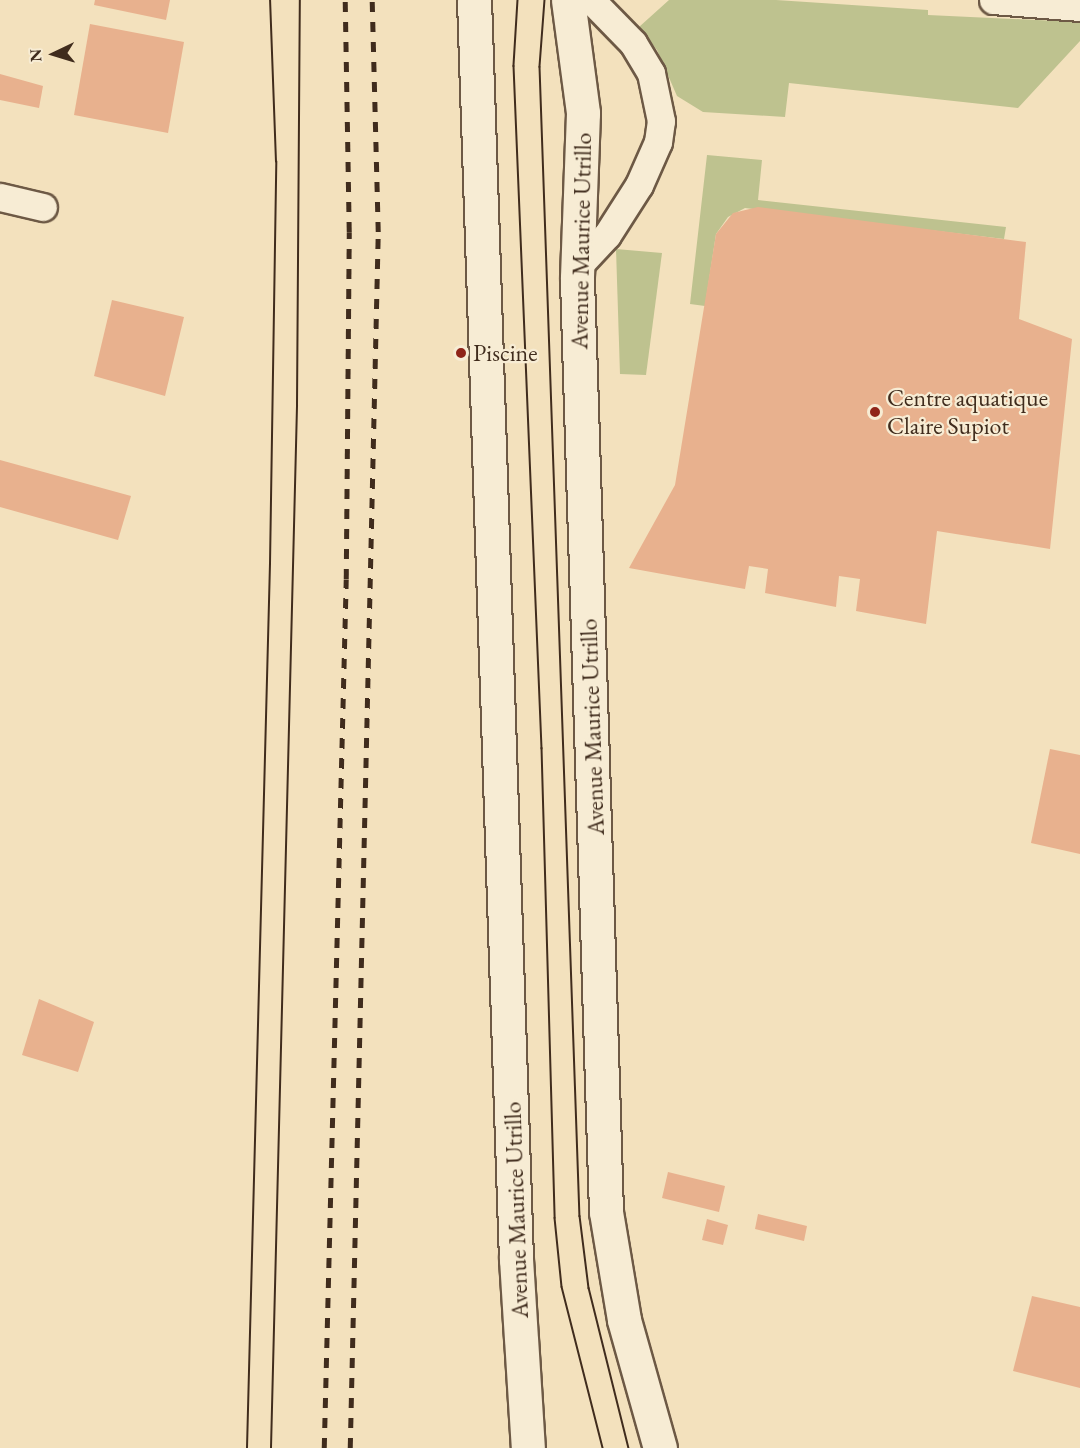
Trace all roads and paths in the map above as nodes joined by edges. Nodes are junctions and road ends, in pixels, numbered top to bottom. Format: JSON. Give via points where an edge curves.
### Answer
{"nodes":[{"id":1,"x":474,"y":0,"type":"edge"},
{"id":2,"x":567,"y":0,"type":"edge"},
{"id":3,"x":591,"y":0,"type":"edge"},
{"id":4,"x":993,"y":0,"type":"edge"},
{"id":5,"x":1080,"y":7,"type":"edge"},
{"id":6,"x":0,"y":197,"type":"edge"},
{"id":7,"x":43,"y":207,"type":"dead end"},
{"id":8,"x":578,"y":266,"type":"junction"},
{"id":9,"x":528,"y":1448,"type":"edge"},
{"id":10,"x":660,"y":1448,"type":"edge"}],
"edges":[{"from":1,"to":9,"type":"street","name":"Avenue Maurice Utrillo","via":[[516,1259]]},
{"from":2,"to":8,"type":"street","name":"Avenue Maurice Utrillo","via":[[583,113]]},
{"from":3,"to":8,"type":"lane","via":[[633,43],[651,73],[661,121],[658,142],[639,186],[607,235]]},
{"from":4,"to":5,"type":"lane"},
{"from":6,"to":7,"type":"lane"},
{"from":8,"to":10,"type":"street","name":"Avenue Maurice Utrillo","via":[[606,1212],[624,1320]]}]}
